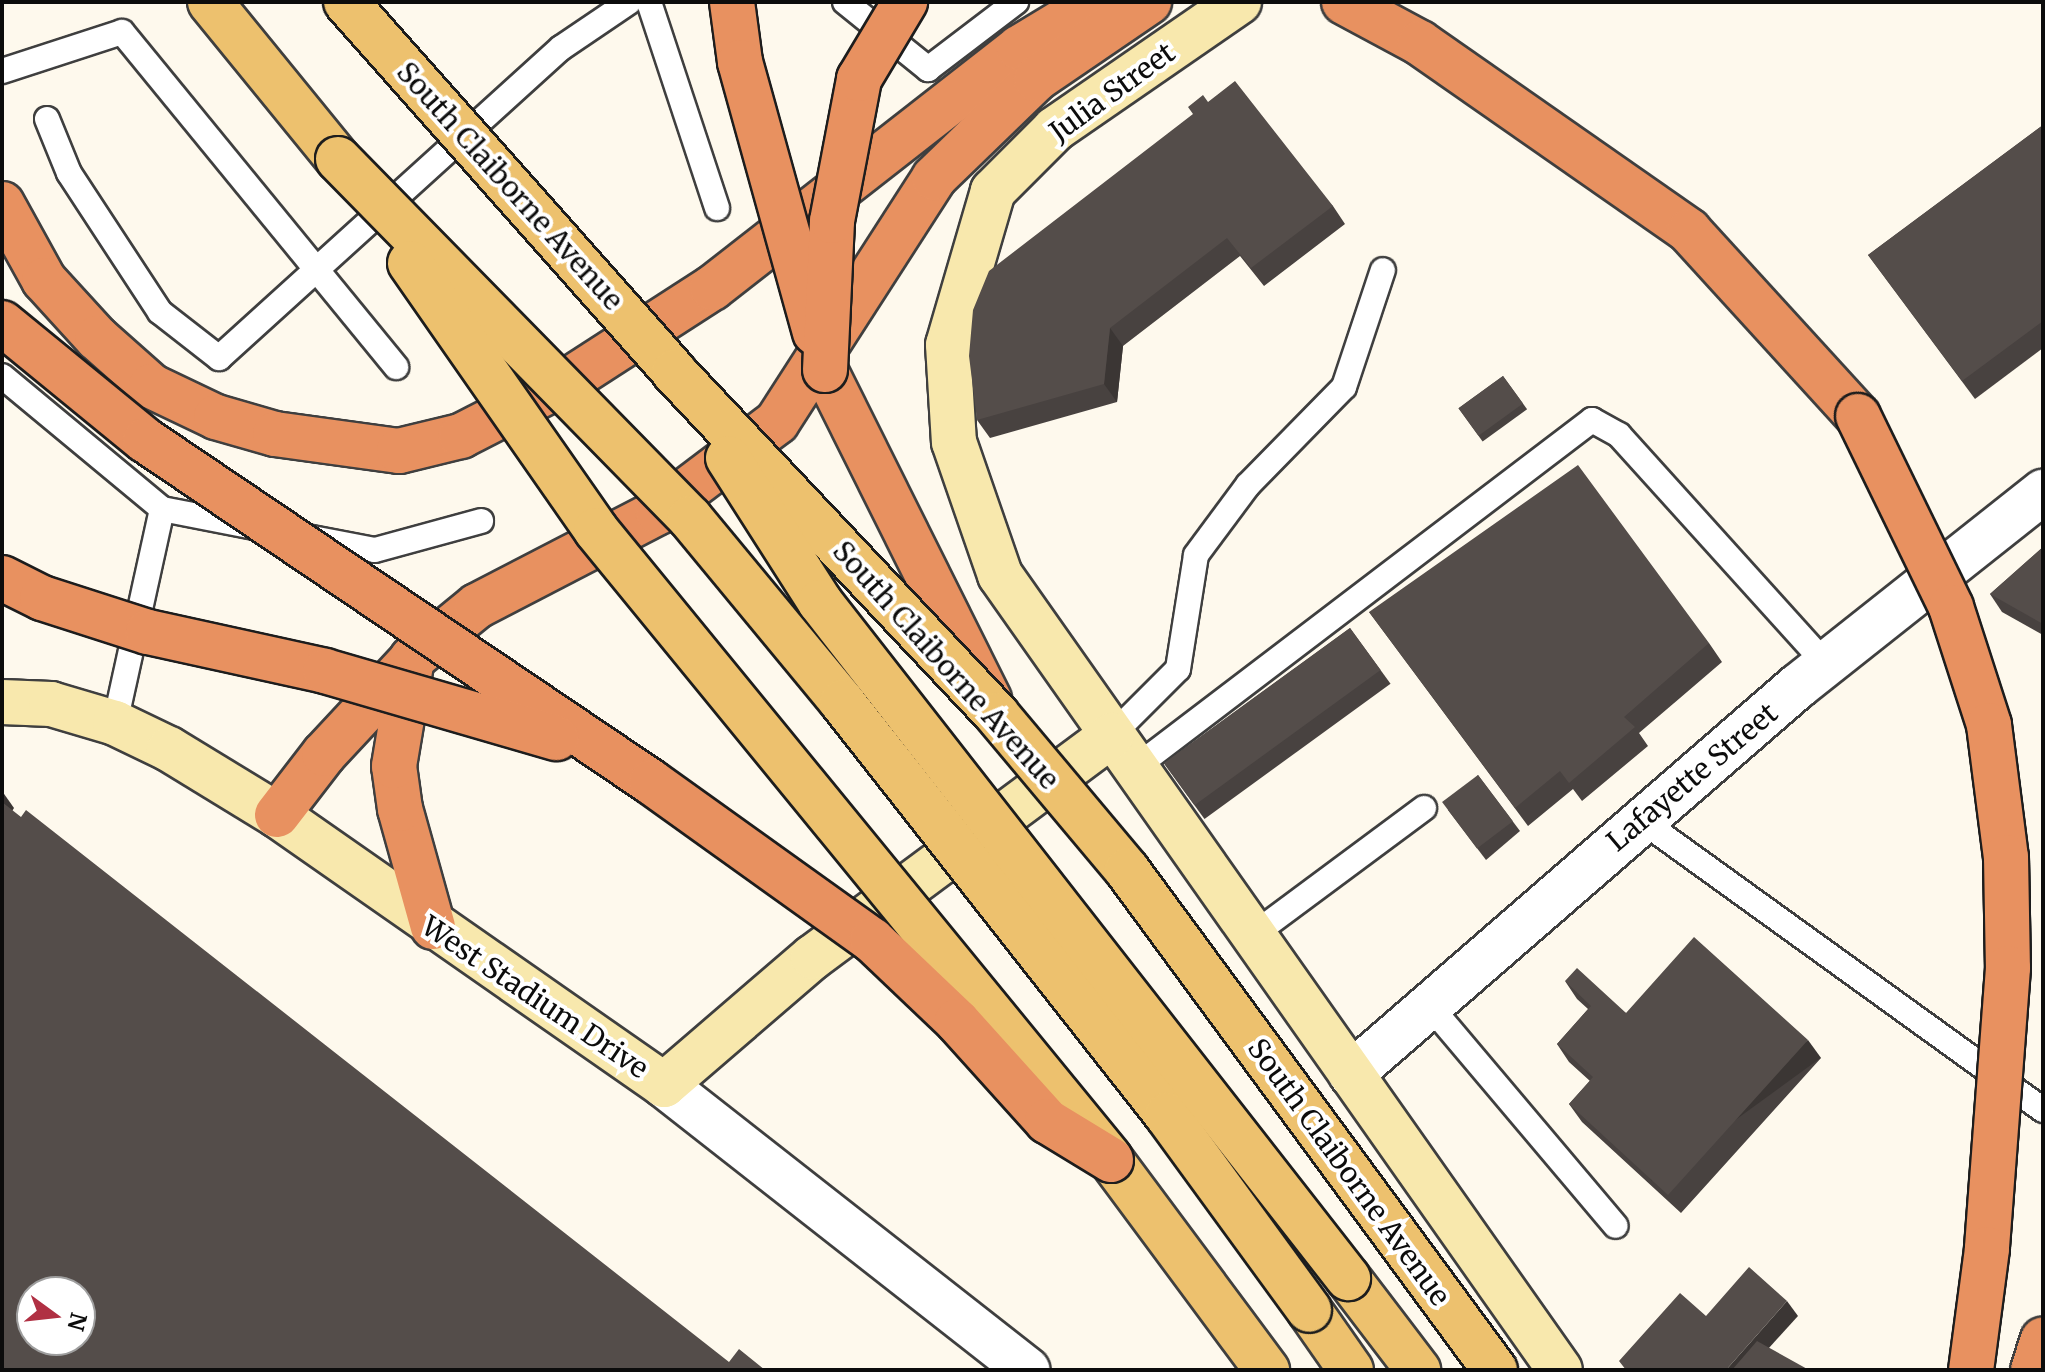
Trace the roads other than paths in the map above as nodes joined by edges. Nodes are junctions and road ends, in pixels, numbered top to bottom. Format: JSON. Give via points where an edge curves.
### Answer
{"nodes":[{"id":1,"x":210,"y":2,"type":"edge"},
{"id":2,"x":346,"y":2,"type":"edge"},
{"id":3,"x":629,"y":2,"type":"edge"},
{"id":4,"x":649,"y":2,"type":"edge"},
{"id":5,"x":732,"y":2,"type":"edge"},
{"id":6,"x":845,"y":2,"type":"edge"},
{"id":7,"x":905,"y":2,"type":"edge"},
{"id":8,"x":1016,"y":2,"type":"edge"},
{"id":9,"x":1095,"y":2,"type":"edge"},
{"id":10,"x":1149,"y":2,"type":"edge"},
{"id":11,"x":1239,"y":2,"type":"edge"},
{"id":12,"x":1344,"y":2,"type":"edge"},
{"id":13,"x":2,"y":71,"type":"edge"},
{"id":14,"x":47,"y":119,"type":"dead end"},
{"id":15,"x":338,"y":159,"type":"junction"},
{"id":16,"x":993,"y":191,"type":"joint"},
{"id":17,"x":2,"y":204,"type":"edge"},
{"id":18,"x":717,"y":208,"type":"dead end"},
{"id":19,"x":1383,"y":270,"type":"dead end"},
{"id":20,"x":318,"y":272,"type":"junction"},
{"id":21,"x":2,"y":323,"type":"edge"},
{"id":22,"x":396,"y":367,"type":"dead end"},
{"id":23,"x":825,"y":370,"type":"junction"},
{"id":24,"x":674,"y":372,"type":"junction"},
{"id":25,"x":2,"y":376,"type":"edge"},
{"id":26,"x":2043,"y":492,"type":"edge"},
{"id":27,"x":162,"y":509,"type":"junction"},
{"id":28,"x":481,"y":521,"type":"dead end"},
{"id":29,"x":2,"y":578,"type":"edge"},
{"id":30,"x":412,"y":659,"type":"junction"},
{"id":31,"x":1826,"y":664,"type":"junction"},
{"id":32,"x":2,"y":702,"type":"edge"},
{"id":33,"x":997,"y":715,"type":"junction"},
{"id":34,"x":115,"y":723,"type":"junction"},
{"id":35,"x":1124,"y":751,"type":"junction"},
{"id":36,"x":651,"y":782,"type":"junction"},
{"id":37,"x":1424,"y":808,"type":"dead end"},
{"id":38,"x":277,"y":815,"type":"junction"},
{"id":39,"x":1641,"y":820,"type":"junction"},
{"id":40,"x":433,"y":927,"type":"junction"},
{"id":41,"x":1253,"y":935,"type":"junction"},
{"id":42,"x":1429,"y":1005,"type":"junction"},
{"id":43,"x":1351,"y":1074,"type":"junction"},
{"id":44,"x":664,"y":1085,"type":"junction"},
{"id":45,"x":2043,"y":1110,"type":"edge"},
{"id":46,"x":1111,"y":1160,"type":"junction"},
{"id":47,"x":1616,"y":1226,"type":"dead end"},
{"id":48,"x":2043,"y":1340,"type":"edge"},
{"id":49,"x":1027,"y":1370,"type":"edge"},
{"id":50,"x":1267,"y":1370,"type":"edge"},
{"id":51,"x":1351,"y":1370,"type":"edge"},
{"id":52,"x":1418,"y":1370,"type":"edge"},
{"id":53,"x":1495,"y":1370,"type":"edge"},
{"id":54,"x":1560,"y":1370,"type":"edge"},
{"id":55,"x":1971,"y":1370,"type":"edge"},
{"id":56,"x":2033,"y":1370,"type":"edge"}],
"edges":[{"from":1,"to":15,"type":"main road"},
{"from":2,"to":24,"type":"main road","name":"South Claiborne Avenue","bridge":true},
{"from":3,"to":20,"type":"lane","via":[[561,48]]},
{"from":4,"to":18,"type":"lane"},
{"from":5,"to":23,"type":"highway","bridge":true,"via":[[740,62]]},
{"from":6,"to":8,"type":"lane","via":[[928,69]]},
{"from":7,"to":23,"type":"highway","bridge":true,"via":[[859,79],[832,221]]},
{"from":9,"to":17,"type":"highway","via":[[1019,48],[712,288],[566,382],[461,436],[399,451],[275,434],[216,417],[151,386],[44,280]]},
{"from":10,"to":30,"type":"highway","via":[[1036,79],[934,178],[777,422],[658,512],[477,606]]},
{"from":11,"to":16,"type":"street","name":"Julia Street","via":[[1055,129]]},
{"from":12,"to":55,"type":"highway","bridge":true,"via":[[1420,43],[1689,231],[1858,416],[1951,607],[1989,725],[2006,857],[2008,968],[1987,1249]]},
{"from":13,"to":20,"type":"lane","via":[[122,32]]},
{"from":14,"to":20,"type":"lane","via":[[69,173],[160,312],[219,358]]},
{"from":15,"to":46,"type":"main road","bridge":true,"via":[[596,530]]},
{"from":15,"to":51,"type":"main road","bridge":true,"via":[[690,518],[1167,1115]]},
{"from":16,"to":35,"type":"street","name":"South Claiborne Avenue","via":[[948,345],[954,442],[1000,575]]},
{"from":19,"to":35,"type":"lane","via":[[1344,387],[1248,485],[1196,555],[1178,669]]},
{"from":20,"to":22,"type":"lane"},
{"from":21,"to":36,"type":"highway","bridge":true,"via":[[145,440]]},
{"from":23,"to":33,"type":"highway","bridge":true},
{"from":24,"to":33,"type":"main road","name":"South Claiborne Avenue","bridge":true},
{"from":24,"to":52,"type":"main road","bridge":true,"via":[[820,602]]},
{"from":25,"to":27,"type":"lane"},
{"from":26,"to":31,"type":"street","name":"Lafayette Street"},
{"from":27,"to":28,"type":"lane","via":[[375,550]]},
{"from":27,"to":34,"type":"lane"},
{"from":29,"to":36,"type":"highway","bridge":true,"via":[[42,598],[148,632],[461,708],[553,737]]},
{"from":30,"to":38,"type":"highway","via":[[324,754]]},
{"from":30,"to":40,"type":"highway","via":[[394,766],[400,809]]},
{"from":31,"to":35,"type":"lane","via":[[1619,435],[1592,420]]},
{"from":31,"to":39,"type":"street","name":"Lafayette Street"},
{"from":32,"to":34,"type":"street","name":"West Stadium Drive","via":[[51,704]]},
{"from":33,"to":53,"type":"main road","name":"South Claiborne Avenue","bridge":true,"via":[[1127,870]]},
{"from":34,"to":38,"type":"street","name":"West Stadium Drive"},
{"from":35,"to":41,"type":"street","name":"South Claiborne Avenue"},
{"from":35,"to":44,"type":"street","via":[[813,957]]},
{"from":36,"to":46,"type":"highway","bridge":true,"via":[[872,940],[957,1021],[1047,1121]]},
{"from":37,"to":41,"type":"lane"},
{"from":38,"to":40,"type":"street","name":"West Stadium Drive"},
{"from":39,"to":42,"type":"street","name":"Lafayette Street"},
{"from":39,"to":45,"type":"lane"},
{"from":40,"to":44,"type":"street","name":"West Stadium Drive"},
{"from":41,"to":43,"type":"street","name":"South Claiborne Avenue"},
{"from":42,"to":43,"type":"street","name":"Lafayette Street"},
{"from":42,"to":47,"type":"lane"},
{"from":43,"to":54,"type":"street","name":"South Claiborne Avenue"},
{"from":44,"to":49,"type":"street","name":"West Stadium Drive"},
{"from":46,"to":50,"type":"main road"},
{"from":48,"to":56,"type":"highway"}]}
